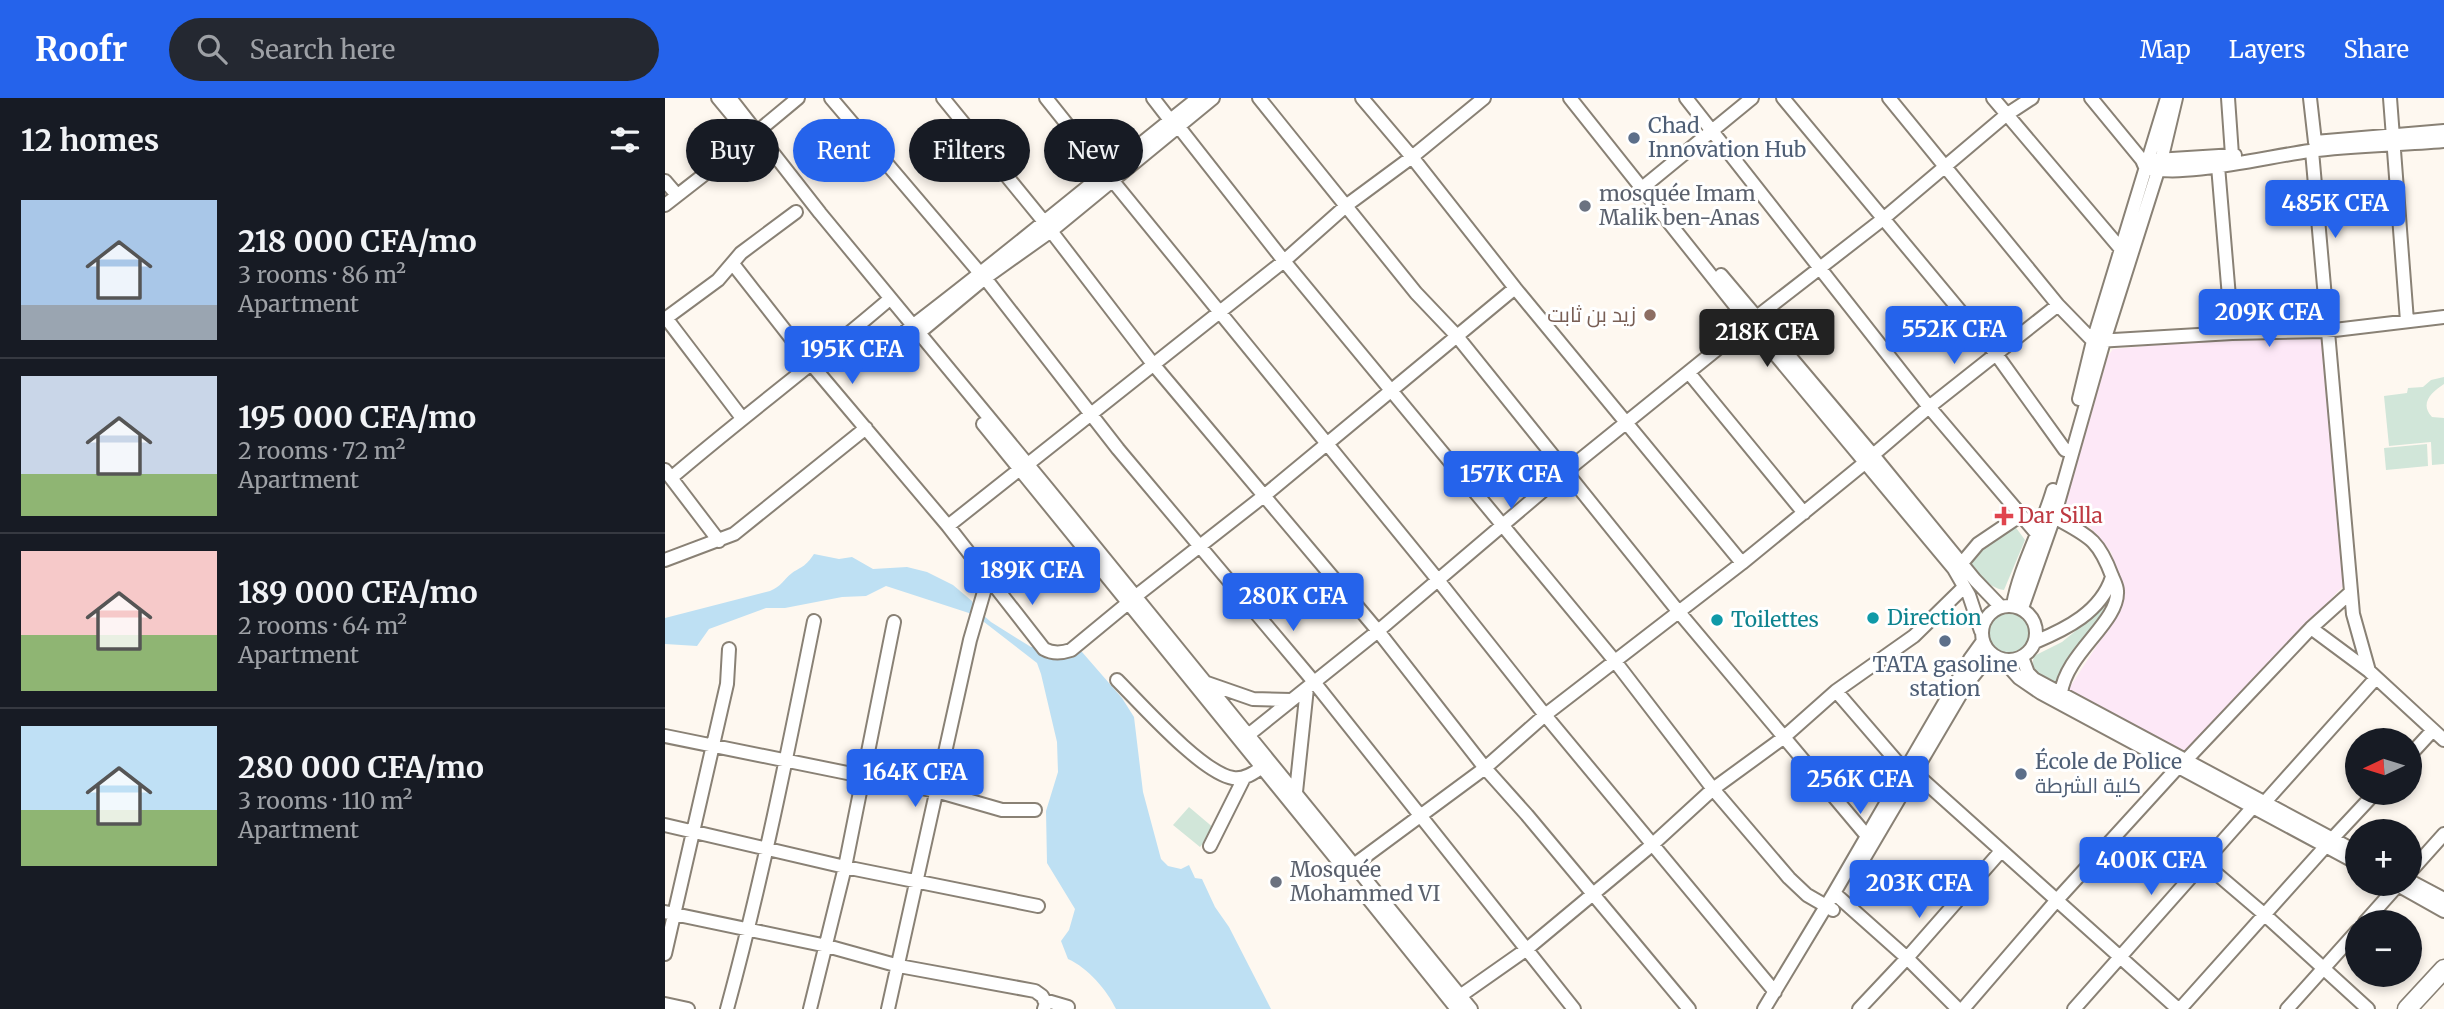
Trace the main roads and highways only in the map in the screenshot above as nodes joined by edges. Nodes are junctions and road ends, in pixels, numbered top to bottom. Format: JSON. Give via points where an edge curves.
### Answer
{"nodes":[{"id":1,"x":2444,"y":969,"type":"edge"},
{"id":2,"x":2444,"y":981,"type":"edge"},
{"id":3,"x":2407,"y":1009,"type":"edge"},
{"id":4,"x":2417,"y":1009,"type":"edge"}],
"edges":[{"from":1,"to":3,"type":"highway"},
{"from":2,"to":4,"type":"highway"}]}
